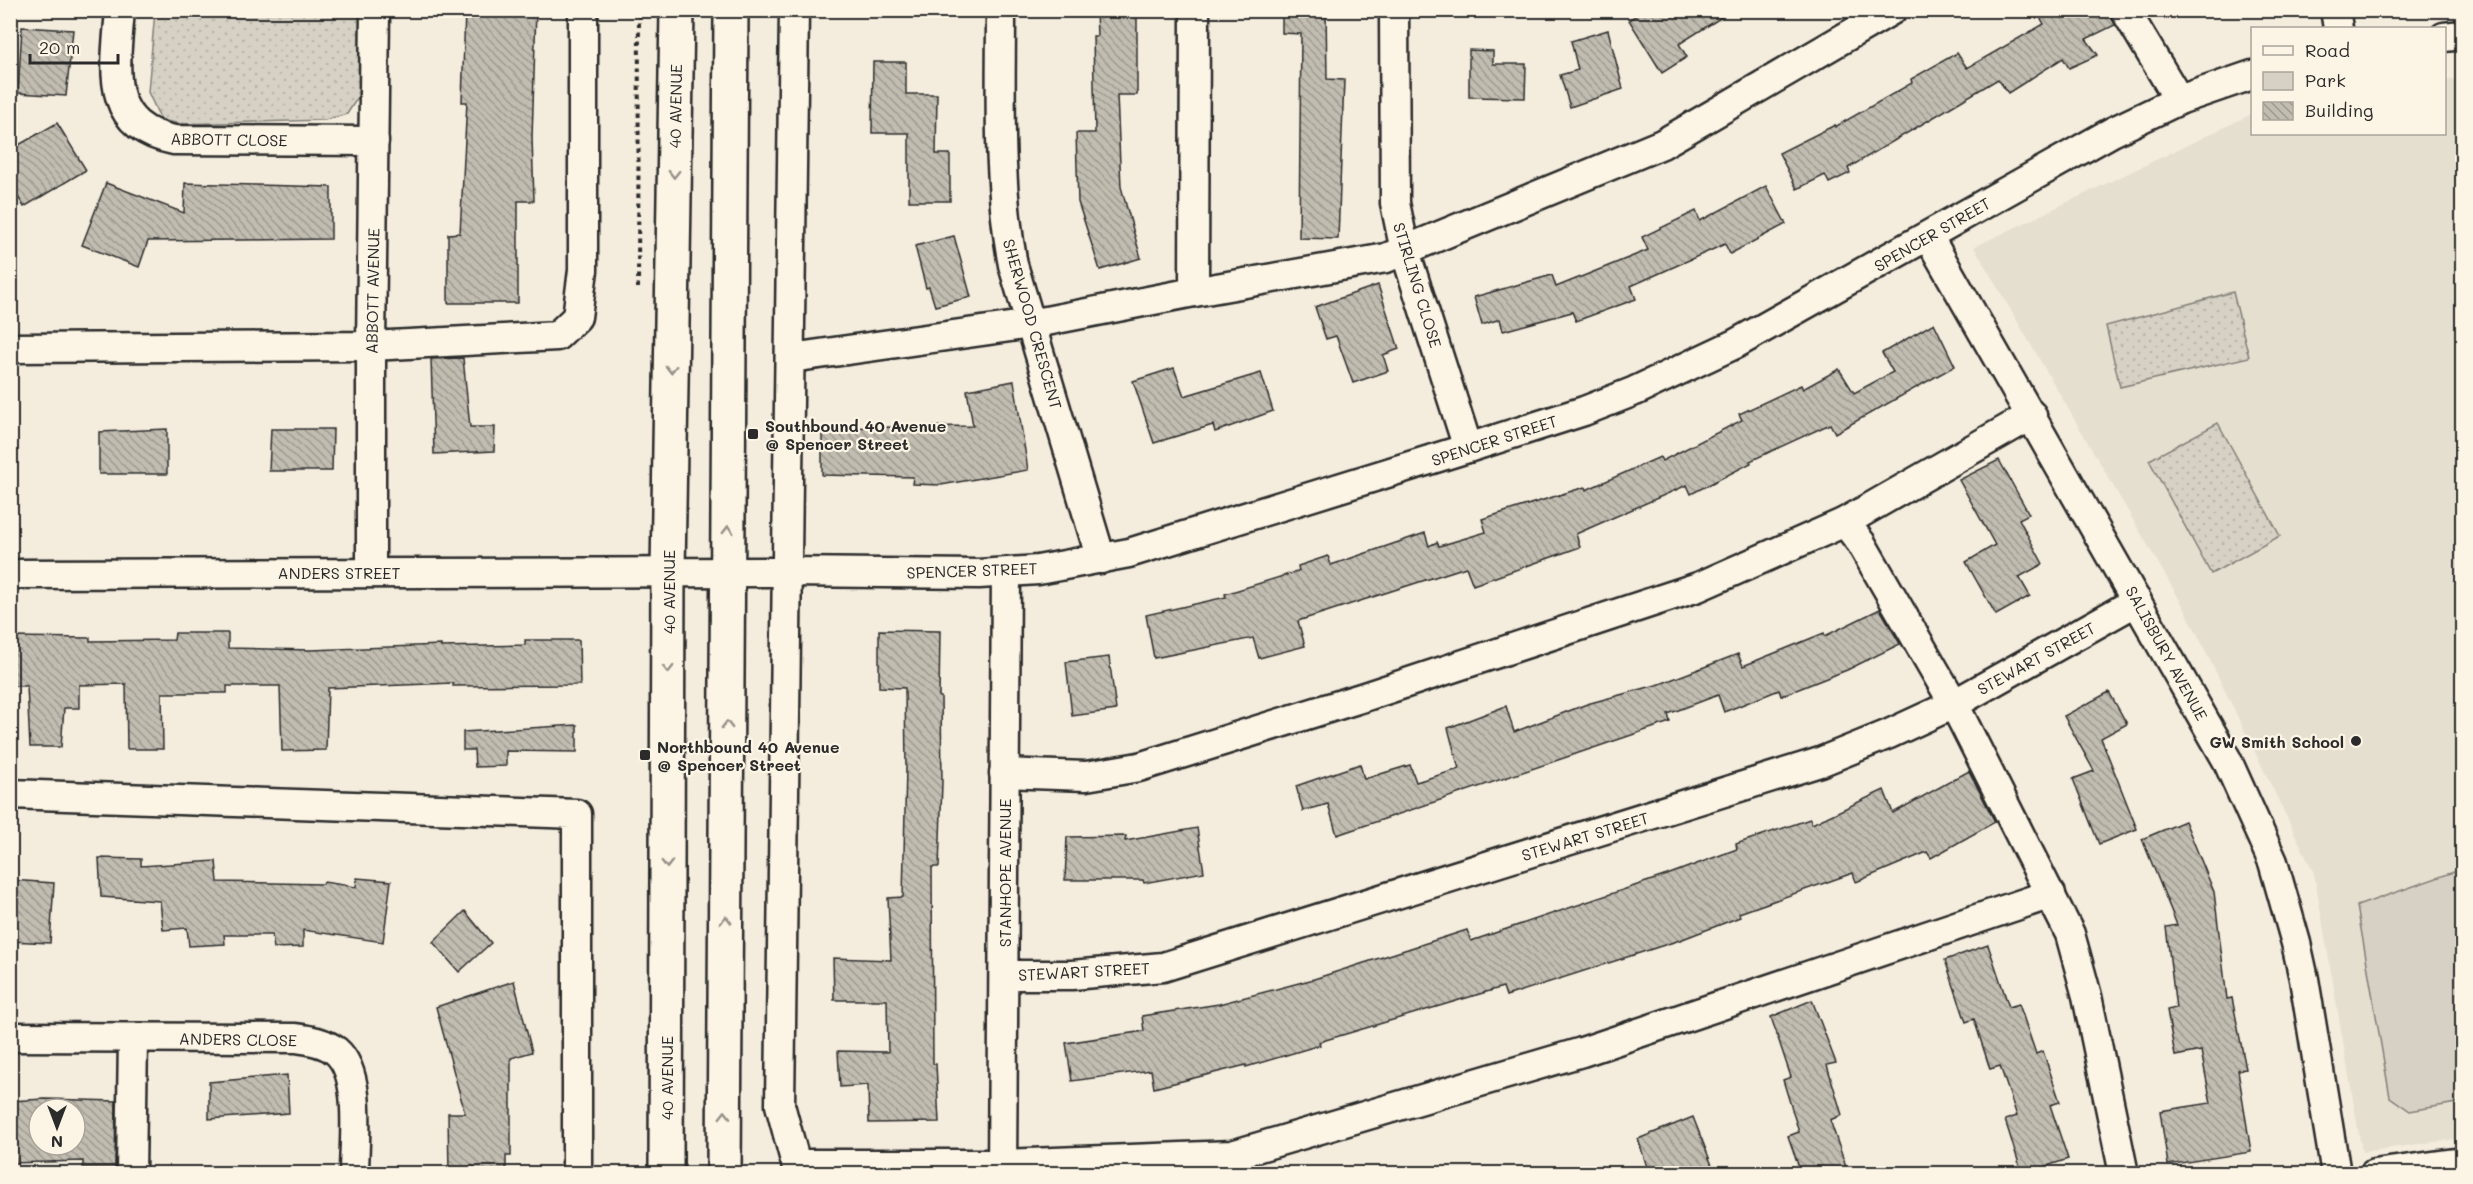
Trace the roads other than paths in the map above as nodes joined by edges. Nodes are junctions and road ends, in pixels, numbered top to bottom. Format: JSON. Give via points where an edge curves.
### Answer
{"nodes":[{"id":1,"x":120,"y":10,"type":"edge"},
{"id":2,"x":375,"y":10,"type":"edge"},
{"id":3,"x":583,"y":10,"type":"edge"},
{"id":4,"x":677,"y":10,"type":"edge"},
{"id":5,"x":731,"y":10,"type":"edge"},
{"id":6,"x":794,"y":10,"type":"edge"},
{"id":7,"x":1001,"y":10,"type":"edge"},
{"id":8,"x":1195,"y":10,"type":"edge"},
{"id":9,"x":1394,"y":10,"type":"edge"},
{"id":10,"x":1893,"y":10,"type":"edge"},
{"id":11,"x":2126,"y":10,"type":"edge"},
{"id":12,"x":2335,"y":10,"type":"edge"},
{"id":13,"x":2338,"y":27,"type":"edge"},
{"id":14,"x":2463,"y":35,"type":"edge"},
{"id":15,"x":2446,"y":37,"type":"edge"},
{"id":16,"x":2251,"y":76,"type":"edge"},
{"id":17,"x":2179,"y":100,"type":"junction"},
{"id":18,"x":374,"y":141,"type":"junction"},
{"id":19,"x":1928,"y":236,"type":"junction"},
{"id":20,"x":1405,"y":251,"type":"junction"},
{"id":21,"x":1194,"y":292,"type":"junction"},
{"id":22,"x":1030,"y":324,"type":"junction"},
{"id":23,"x":371,"y":346,"type":"junction"},
{"id":24,"x":10,"y":348,"type":"edge"},
{"id":25,"x":791,"y":358,"type":"junction"},
{"id":26,"x":2032,"y":415,"type":"junction"},
{"id":27,"x":1468,"y":448,"type":"junction"},
{"id":28,"x":1845,"y":522,"type":"junction"},
{"id":29,"x":1101,"y":559,"type":"junction"},
{"id":30,"x":371,"y":572,"type":"junction"},
{"id":31,"x":668,"y":572,"type":"junction"},
{"id":32,"x":728,"y":572,"type":"junction"},
{"id":33,"x":787,"y":572,"type":"junction"},
{"id":34,"x":10,"y":573,"type":"edge"},
{"id":35,"x":1006,"y":573,"type":"junction"},
{"id":36,"x":2137,"y":601,"type":"junction"},
{"id":37,"x":1954,"y":704,"type":"junction"},
{"id":38,"x":1004,"y":774,"type":"junction"},
{"id":39,"x":10,"y":794,"type":"edge"},
{"id":40,"x":2051,"y":894,"type":"junction"},
{"id":41,"x":1004,"y":975,"type":"junction"},
{"id":42,"x":10,"y":1037,"type":"edge"},
{"id":43,"x":133,"y":1038,"type":"junction"},
{"id":44,"x":2463,"y":1162,"type":"edge"},
{"id":45,"x":1002,"y":1169,"type":"edge"},
{"id":46,"x":131,"y":1173,"type":"edge"},
{"id":47,"x":354,"y":1173,"type":"edge"},
{"id":48,"x":577,"y":1173,"type":"edge"},
{"id":49,"x":666,"y":1173,"type":"edge"},
{"id":50,"x":724,"y":1173,"type":"edge"},
{"id":51,"x":2124,"y":1173,"type":"edge"},
{"id":52,"x":2336,"y":1173,"type":"edge"},
{"id":53,"x":2374,"y":1173,"type":"edge"}],
"edges":[{"from":1,"to":18,"type":"street","name":"ABBOTT CLOSE","via":[[117,89],[127,114],[158,137]]},
{"from":2,"to":18,"type":"street","name":"ABBOTT AVENUE"},
{"from":3,"to":23,"type":"street","via":[[583,270],[577,317],[557,336]]},
{"from":4,"to":31,"type":"main road","name":"40 AVENUE","one_way":true},
{"from":32,"to":5,"type":"main road","one_way":true},
{"from":6,"to":25,"type":"street"},
{"from":7,"to":22,"type":"street","name":"SHERWOOD CRESCENT","via":[[1002,198],[1013,265]]},
{"from":8,"to":21,"type":"street"},
{"from":9,"to":20,"type":"street","name":"STIRLING CLOSE","via":[[1394,188]]},
{"from":10,"to":20,"type":"street","via":[[1662,144]]},
{"from":11,"to":17,"type":"street"},
{"from":12,"to":13,"type":"street"},
{"from":14,"to":15,"type":"street"},
{"from":16,"to":17,"type":"street","name":"SPENCER STREET"},
{"from":17,"to":19,"type":"street","name":"SPENCER STREET","via":[[2091,143]]},
{"from":18,"to":23,"type":"street","name":"ABBOTT AVENUE"},
{"from":19,"to":26,"type":"street","name":"SALISBURY AVENUE"},
{"from":19,"to":27,"type":"street","name":"SPENCER STREET","via":[[1735,344],[1664,378],[1584,411]]},
{"from":20,"to":21,"type":"street","via":[[1377,261]]},
{"from":20,"to":27,"type":"street","name":"STIRLING CLOSE"},
{"from":21,"to":22,"type":"street"},
{"from":22,"to":25,"type":"street"},
{"from":22,"to":29,"type":"street","name":"SHERWOOD CRESCENT"},
{"from":23,"to":24,"type":"street"},
{"from":23,"to":30,"type":"street","name":"ABBOTT AVENUE"},
{"from":25,"to":33,"type":"street"},
{"from":26,"to":28,"type":"street"},
{"from":26,"to":36,"type":"street","name":"SALISBURY AVENUE"},
{"from":27,"to":29,"type":"street","name":"SPENCER STREET","via":[[1155,546]]},
{"from":28,"to":37,"type":"street"},
{"from":28,"to":38,"type":"street","via":[[1698,587],[1139,767],[1086,776]]},
{"from":29,"to":35,"type":"street","name":"SPENCER STREET"},
{"from":30,"to":31,"type":"street","name":"ANDERS STREET"},
{"from":30,"to":34,"type":"street","name":"ANDERS STREET"},
{"from":31,"to":32,"type":"street","name":"SPENCER STREET"},
{"from":31,"to":49,"type":"main road","name":"40 AVENUE","one_way":true},
{"from":32,"to":33,"type":"street","name":"SPENCER STREET"},
{"from":50,"to":32,"type":"main road","one_way":true},
{"from":33,"to":35,"type":"street","name":"SPENCER STREET"},
{"from":33,"to":45,"type":"street","via":[[780,1106],[796,1164]]},
{"from":35,"to":38,"type":"street","name":"STANHOPE AVENUE"},
{"from":36,"to":37,"type":"street","name":"STEWART STREET"},
{"from":36,"to":52,"type":"street","name":"SALISBURY AVENUE","via":[[2227,760],[2273,862],[2302,970]]},
{"from":37,"to":40,"type":"street"},
{"from":37,"to":41,"type":"street","name":"STEWART STREET","via":[[1820,762],[1203,956],[1128,972]]},
{"from":38,"to":41,"type":"street","name":"STANHOPE AVENUE"},
{"from":39,"to":48,"type":"street","via":[[577,814]]},
{"from":40,"to":45,"type":"street","via":[[1582,1052],[1232,1155]]},
{"from":40,"to":51,"type":"street","via":[[2070,934],[2087,996]]},
{"from":41,"to":45,"type":"street","name":"STANHOPE AVENUE"},
{"from":42,"to":43,"type":"street","name":"ANDERS CLOSE"},
{"from":43,"to":46,"type":"street"},
{"from":43,"to":47,"type":"street","name":"ANDERS CLOSE","via":[[296,1038],[326,1045],[347,1066],[353,1085]]},
{"from":44,"to":53,"type":"street"}]}
